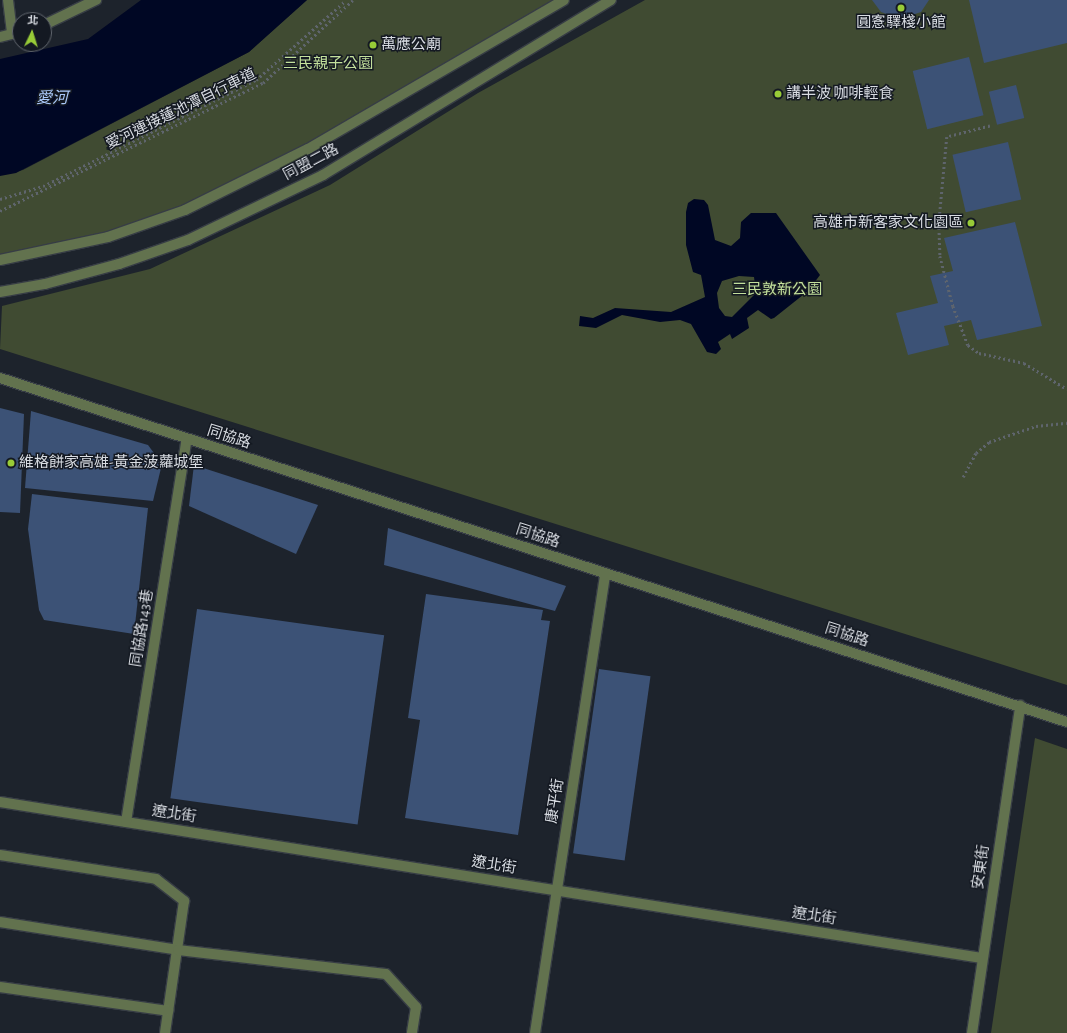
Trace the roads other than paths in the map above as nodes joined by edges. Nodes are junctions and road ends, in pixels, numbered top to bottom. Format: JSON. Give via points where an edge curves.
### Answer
{"nodes":[{"id":1,"x":8,"y":0,"type":"edge"},
{"id":2,"x":96,"y":0,"type":"edge"},
{"id":3,"x":564,"y":0,"type":"edge"},
{"id":4,"x":611,"y":0,"type":"edge"},
{"id":5,"x":12,"y":16,"type":"edge"},
{"id":6,"x":52,"y":21,"type":"edge"},
{"id":7,"x":12,"y":34,"type":"edge"},
{"id":8,"x":0,"y":37,"type":"edge"},
{"id":9,"x":0,"y":260,"type":"edge"},
{"id":10,"x":0,"y":292,"type":"edge"},
{"id":11,"x":0,"y":378,"type":"edge"},
{"id":12,"x":187,"y":439,"type":"junction"},
{"id":13,"x":605,"y":573,"type":"junction"},
{"id":14,"x":1020,"y":706,"type":"junction"},
{"id":15,"x":1067,"y":722,"type":"edge"},
{"id":16,"x":0,"y":802,"type":"edge"},
{"id":17,"x":126,"y":822,"type":"junction"},
{"id":18,"x":0,"y":855,"type":"edge"},
{"id":19,"x":556,"y":890,"type":"junction"},
{"id":20,"x":0,"y":922,"type":"edge"},
{"id":21,"x":178,"y":950,"type":"junction"},
{"id":22,"x":982,"y":958,"type":"junction"},
{"id":23,"x":0,"y":987,"type":"edge"},
{"id":24,"x":168,"y":1011,"type":"junction"},
{"id":25,"x":165,"y":1033,"type":"edge"},
{"id":26,"x":412,"y":1033,"type":"edge"},
{"id":27,"x":535,"y":1033,"type":"edge"},
{"id":28,"x":972,"y":1033,"type":"edge"}],
"edges":[{"from":1,"to":5,"type":"street"},
{"from":2,"to":6,"type":"street"},
{"from":3,"to":9,"type":"street","name":"同盟二路","via":[[308,149],[184,210],[108,237]]},
{"from":4,"to":10,"type":"street","name":"同盟二路","via":[[323,175],[188,240],[119,264],[45,284]]},
{"from":7,"to":8,"type":"street"},
{"from":11,"to":12,"type":"street","name":"同協路"},
{"from":12,"to":13,"type":"street","name":"同協路"},
{"from":12,"to":17,"type":"street","name":"同協路143巷"},
{"from":13,"to":14,"type":"street","name":"同協路"},
{"from":13,"to":19,"type":"street","name":"康平街"},
{"from":14,"to":15,"type":"street","name":"同協路"},
{"from":14,"to":22,"type":"street","name":"安東街"},
{"from":16,"to":17,"type":"street","name":"遼北街"},
{"from":17,"to":19,"type":"street","name":"遼北街"},
{"from":18,"to":21,"type":"street","via":[[156,879],[184,901]]},
{"from":19,"to":22,"type":"street","name":"遼北街"},
{"from":19,"to":27,"type":"street","name":"康平街"},
{"from":20,"to":21,"type":"street"},
{"from":21,"to":24,"type":"street"},
{"from":21,"to":26,"type":"street","via":[[386,974],[416,1007]]},
{"from":22,"to":28,"type":"street","name":"安東街"},
{"from":23,"to":24,"type":"street"},
{"from":24,"to":25,"type":"street"}]}
